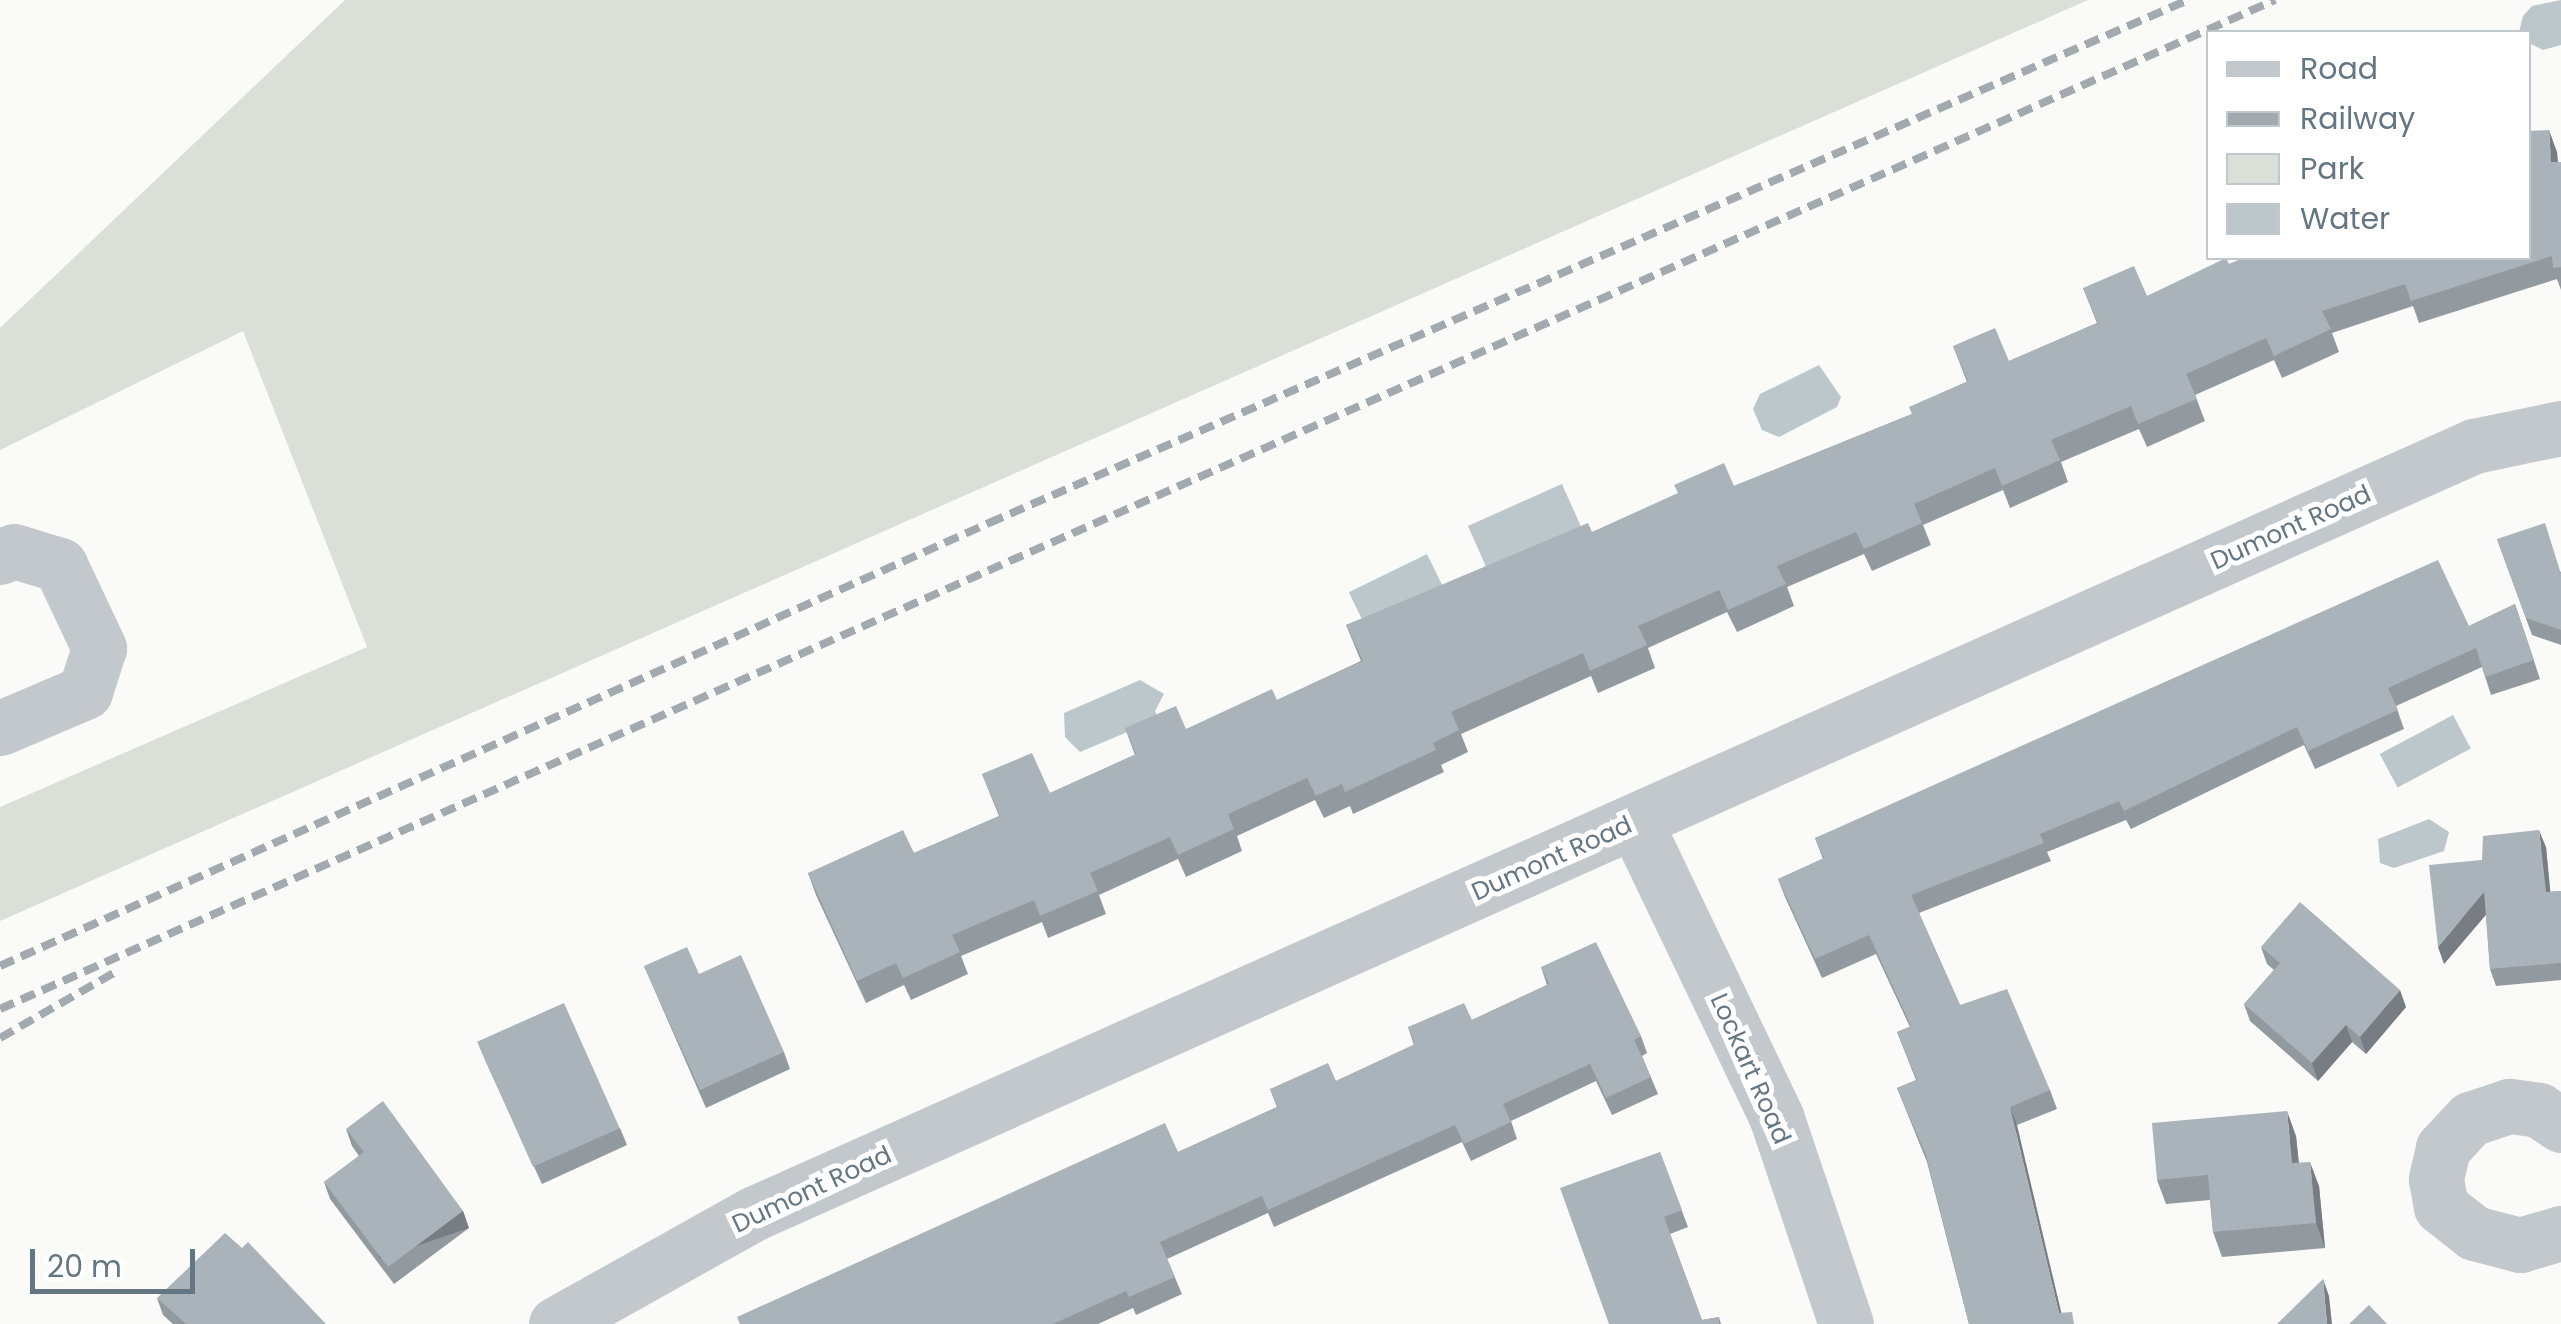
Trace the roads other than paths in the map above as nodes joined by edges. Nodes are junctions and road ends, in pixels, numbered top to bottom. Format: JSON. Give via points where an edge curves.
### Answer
{"nodes":[{"id":1,"x":2561,"y":428,"type":"edge"},
{"id":2,"x":0,"y":557,"type":"edge"},
{"id":3,"x":0,"y":728,"type":"edge"},
{"id":4,"x":1635,"y":822,"type":"junction"},
{"id":5,"x":2561,"y":1125,"type":"edge"},
{"id":6,"x":2561,"y":1233,"type":"edge"},
{"id":7,"x":556,"y":1324,"type":"edge"},
{"id":8,"x":1846,"y":1324,"type":"edge"}],
"edges":[{"from":1,"to":4,"type":"street","name":"Dumont Road","via":[[2474,446]]},
{"from":2,"to":3,"type":"street","via":[[14,551],[60,565],[99,648],[85,692]]},
{"from":4,"to":7,"type":"street","name":"Dumont Road","via":[[755,1214]]},
{"from":4,"to":8,"type":"street","name":"Lockart Road","via":[[1776,1120]]},
{"from":5,"to":6,"type":"street","via":[[2539,1110],[2509,1106],[2470,1119],[2443,1148],[2436,1179],[2441,1207],[2474,1232],[2520,1244]]}]}
